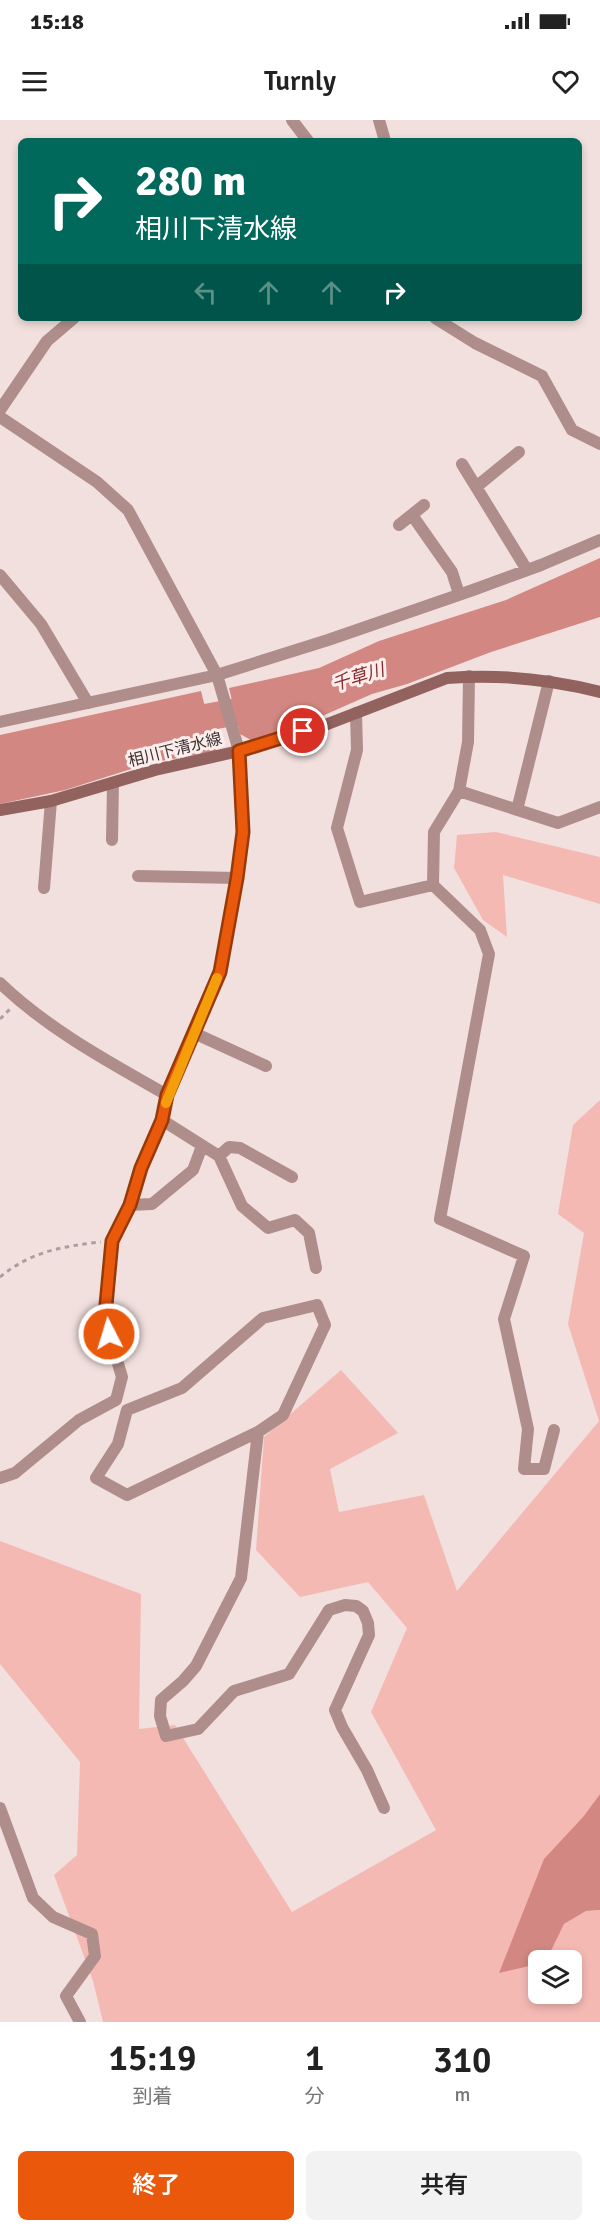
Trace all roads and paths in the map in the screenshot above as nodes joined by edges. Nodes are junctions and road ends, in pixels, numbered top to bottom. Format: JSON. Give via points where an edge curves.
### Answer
{"nodes":[{"id":1,"x":292,"y":120,"type":"edge"},
{"id":2,"x":379,"y":120,"type":"edge"},
{"id":3,"x":306,"y":138,"type":"edge"},
{"id":4,"x":384,"y":138,"type":"edge"},
{"id":5,"x":70,"y":321,"type":"edge"},
{"id":6,"x":440,"y":321,"type":"edge"},
{"id":7,"x":0,"y":410,"type":"edge"},
{"id":8,"x":0,"y":417,"type":"edge"},
{"id":9,"x":600,"y":444,"type":"edge"},
{"id":10,"x":519,"y":452,"type":"dead end"},
{"id":11,"x":462,"y":464,"type":"dead end"},
{"id":12,"x":476,"y":487,"type":"junction"},
{"id":13,"x":424,"y":505,"type":"dead end"},
{"id":14,"x":412,"y":515,"type":"junction"},
{"id":15,"x":399,"y":525,"type":"dead end"},
{"id":16,"x":600,"y":540,"type":"edge"},
{"id":17,"x":527,"y":570,"type":"junction"},
{"id":18,"x":0,"y":575,"type":"edge"},
{"id":19,"x":459,"y":594,"type":"junction"},
{"id":20,"x":469,"y":676,"type":"junction"},
{"id":21,"x":219,"y":679,"type":"junction"},
{"id":22,"x":549,"y":681,"type":"junction"},
{"id":23,"x":600,"y":692,"type":"edge"},
{"id":24,"x":88,"y":703,"type":"junction"},
{"id":25,"x":357,"y":713,"type":"junction"},
{"id":26,"x":0,"y":722,"type":"edge"},
{"id":27,"x":238,"y":747,"type":"junction"},
{"id":28,"x":113,"y":783,"type":"junction"},
{"id":29,"x":459,"y":791,"type":"junction"},
{"id":30,"x":51,"y":801,"type":"junction"},
{"id":31,"x":600,"y":807,"type":"edge"},
{"id":32,"x":0,"y":810,"type":"edge"},
{"id":33,"x":517,"y":810,"type":"junction"},
{"id":34,"x":112,"y":840,"type":"dead end"},
{"id":35,"x":138,"y":876,"type":"dead end"},
{"id":36,"x":237,"y":878,"type":"junction"},
{"id":37,"x":433,"y":885,"type":"junction"},
{"id":38,"x":44,"y":888,"type":"dead end"},
{"id":39,"x":0,"y":983,"type":"edge"},
{"id":40,"x":194,"y":1033,"type":"junction"},
{"id":41,"x":266,"y":1066,"type":"dead end"},
{"id":42,"x":167,"y":1095,"type":"junction"},
{"id":43,"x":162,"y":1120,"type":"junction"},
{"id":44,"x":202,"y":1146,"type":"junction"},
{"id":45,"x":219,"y":1156,"type":"junction"},
{"id":46,"x":292,"y":1177,"type":"dead end"},
{"id":47,"x":130,"y":1205,"type":"junction"},
{"id":48,"x":112,"y":1241,"type":"junction"},
{"id":49,"x":316,"y":1268,"type":"dead end"},
{"id":50,"x":0,"y":1277,"type":"edge"},
{"id":51,"x":116,"y":1400,"type":"junction"},
{"id":52,"x":127,"y":1410,"type":"junction"},
{"id":53,"x":554,"y":1430,"type":"dead end"},
{"id":54,"x":258,"y":1432,"type":"junction"},
{"id":55,"x":0,"y":1478,"type":"edge"},
{"id":56,"x":0,"y":1808,"type":"edge"},
{"id":57,"x":384,"y":1808,"type":"dead end"},
{"id":58,"x":80,"y":2022,"type":"edge"}],
"edges":[{"from":1,"to":3,"type":"street"},
{"from":2,"to":4,"type":"street"},
{"from":5,"to":7,"type":"street","via":[[47,341]]},
{"from":6,"to":9,"type":"street","via":[[542,376],[572,430]]},
{"from":8,"to":21,"type":"street","via":[[98,483],[128,510]]},
{"from":10,"to":12,"type":"street"},
{"from":11,"to":12,"type":"street"},
{"from":12,"to":17,"type":"street"},
{"from":13,"to":14,"type":"street"},
{"from":14,"to":15,"type":"street"},
{"from":14,"to":19,"type":"street","via":[[452,572]]},
{"from":16,"to":17,"type":"street"},
{"from":17,"to":19,"type":"street"},
{"from":18,"to":24,"type":"street","via":[[41,624]]},
{"from":19,"to":21,"type":"street"},
{"from":20,"to":22,"type":"main road","name":"相川下清水線"},
{"from":20,"to":25,"type":"main road","name":"相川下清水線","via":[[447,678]]},
{"from":20,"to":29,"type":"street","via":[[468,742]]},
{"from":21,"to":24,"type":"street"},
{"from":21,"to":27,"type":"street"},
{"from":22,"to":23,"type":"main road","name":"相川下清水線"},
{"from":22,"to":33,"type":"street"},
{"from":24,"to":26,"type":"street"},
{"from":25,"to":27,"type":"main road","name":"相川下清水線"},
{"from":25,"to":37,"type":"street","via":[[357,750],[337,828],[360,902]]},
{"from":27,"to":28,"type":"main road","name":"相川下清水線"},
{"from":27,"to":36,"type":"street","via":[[243,832]]},
{"from":28,"to":30,"type":"main road","name":"相川下清水線"},
{"from":28,"to":34,"type":"street"},
{"from":29,"to":33,"type":"street"},
{"from":29,"to":37,"type":"street","via":[[434,832]]},
{"from":30,"to":32,"type":"main road","name":"相川下清水線"},
{"from":30,"to":38,"type":"street"},
{"from":31,"to":33,"type":"street","via":[[558,823]]},
{"from":35,"to":36,"type":"street"},
{"from":36,"to":40,"type":"street","via":[[220,972]]},
{"from":37,"to":53,"type":"street","via":[[480,930],[489,954],[440,1219],[524,1257],[504,1319],[528,1429],[524,1469],[544,1469]]},
{"from":39,"to":42,"type":"street","via":[[53,1026]]},
{"from":40,"to":41,"type":"street"},
{"from":40,"to":42,"type":"street"},
{"from":42,"to":43,"type":"street"},
{"from":43,"to":44,"type":"street"},
{"from":43,"to":47,"type":"street"},
{"from":44,"to":45,"type":"street"},
{"from":44,"to":47,"type":"street","via":[[193,1170],[152,1204]]},
{"from":45,"to":46,"type":"street","via":[[230,1147],[240,1148]]},
{"from":45,"to":49,"type":"street","via":[[242,1206],[268,1228],[295,1220],[309,1233]]},
{"from":47,"to":48,"type":"street"},
{"from":48,"to":50,"type":"path","via":[[41,1252]]},
{"from":48,"to":51,"type":"street","via":[[106,1305],[109,1334],[122,1377]]},
{"from":51,"to":52,"type":"street"},
{"from":51,"to":55,"type":"street","via":[[79,1420],[15,1473]]},
{"from":52,"to":54,"type":"street","via":[[118,1444],[96,1478],[127,1495]]},
{"from":52,"to":54,"type":"street","via":[[182,1388],[263,1318],[317,1305],[325,1325],[284,1415]]},
{"from":54,"to":57,"type":"street","via":[[241,1578],[196,1666],[161,1700],[160,1716],[166,1736],[198,1730],[234,1691],[289,1674],[329,1610],[356,1606],[363,1611],[369,1635],[335,1710]]},
{"from":56,"to":58,"type":"street","via":[[33,1898],[53,1917],[92,1934],[95,1956],[66,1996]]}]}
